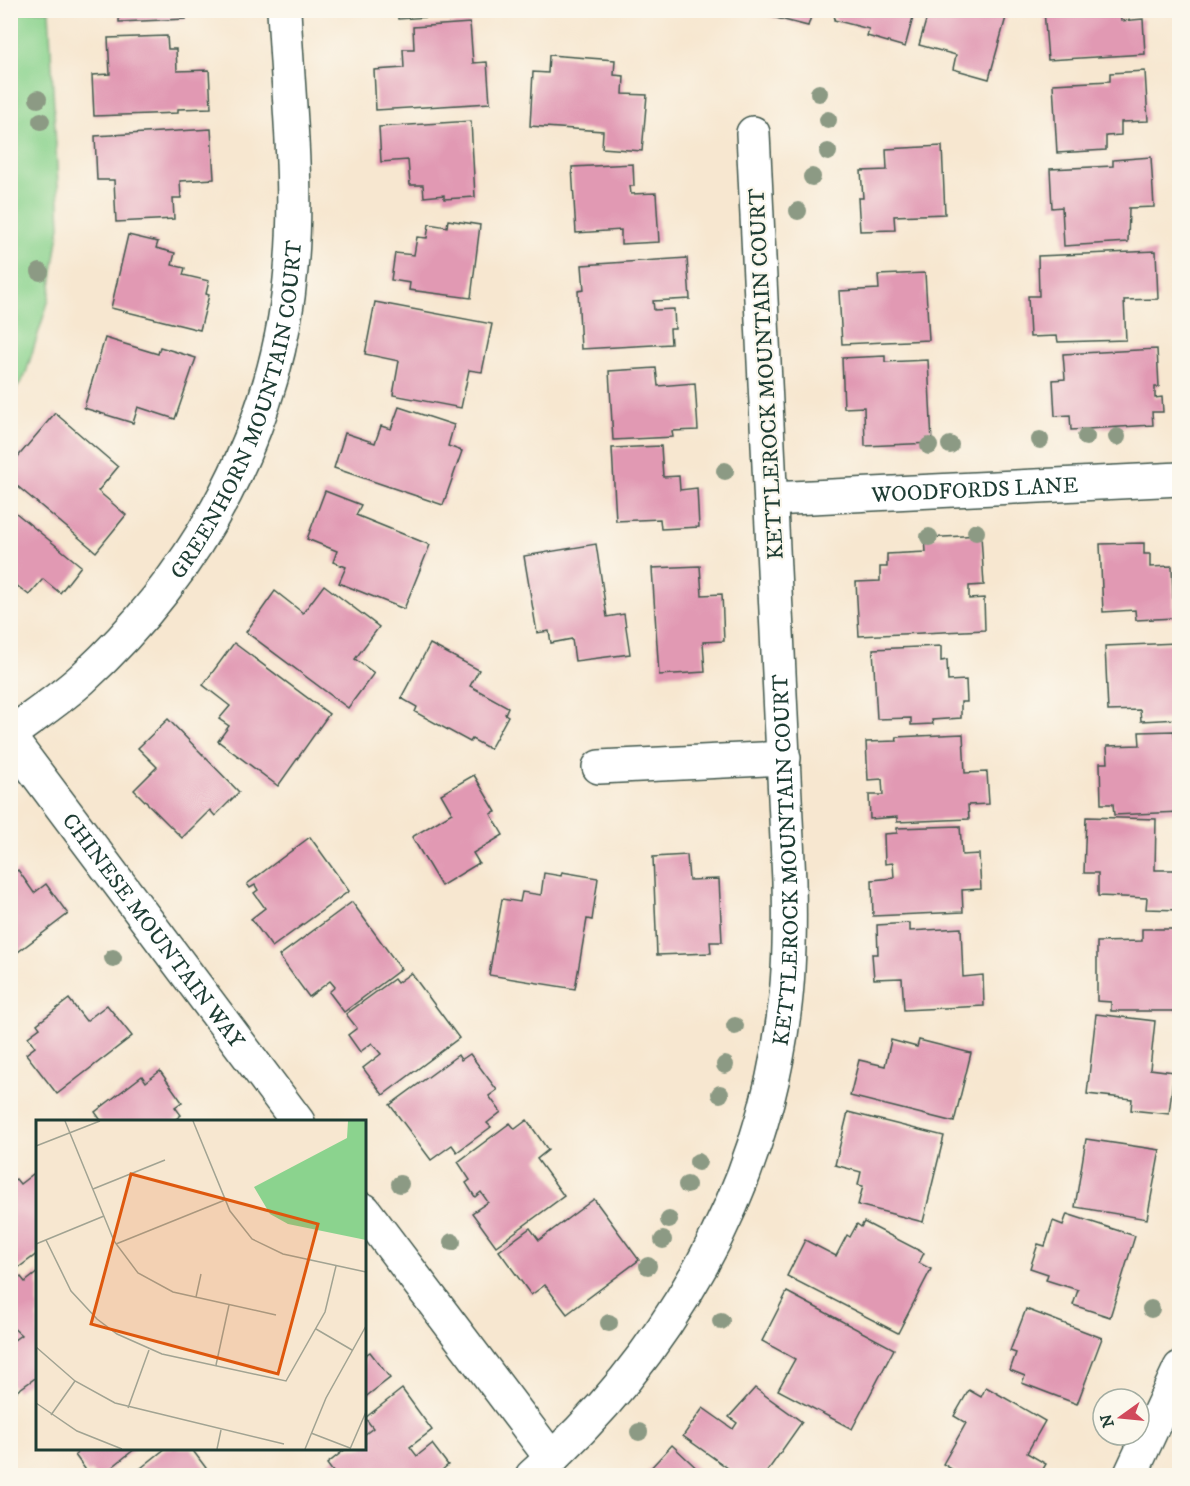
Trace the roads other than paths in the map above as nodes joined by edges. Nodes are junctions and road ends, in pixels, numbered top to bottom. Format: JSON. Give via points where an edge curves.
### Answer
{"nodes":[{"id":1,"x":284,"y":10,"type":"edge"},
{"id":2,"x":753,"y":133,"type":"dead end"},
{"id":3,"x":1179,"y":479,"type":"edge"},
{"id":4,"x":771,"y":499,"type":"junction"},
{"id":5,"x":10,"y":736,"type":"edge"},
{"id":6,"x":784,"y":758,"type":"junction"},
{"id":7,"x":599,"y":768,"type":"dead end"},
{"id":8,"x":297,"y":1120,"type":"edge"},
{"id":9,"x":366,"y":1213,"type":"edge"},
{"id":10,"x":1179,"y":1368,"type":"edge"},
{"id":11,"x":542,"y":1467,"type":"edge"},
{"id":12,"x":1130,"y":1476,"type":"edge"}],
"edges":[{"from":1,"to":5,"type":"street","name":"GREENHORN MOUNTAIN COURT","via":[[294,205],[291,269],[280,343],[263,405],[240,465],[211,523],[175,577],[135,627],[81,680]]},
{"from":2,"to":4,"type":"street","name":"KETTLEROCK MOUNTAIN COURT"},
{"from":3,"to":4,"type":"street","name":"WOODFORDS LANE"},
{"from":4,"to":6,"type":"street","name":"KETTLEROCK MOUNTAIN COURT"},
{"from":5,"to":8,"type":"street","name":"CHINESE MOUNTAIN WAY"},
{"from":6,"to":7,"type":"street"},
{"from":6,"to":11,"type":"street","name":"KETTLEROCK MOUNTAIN COURT","via":[[790,926],[784,1014],[770,1090],[748,1163],[718,1234],[682,1301],[638,1365],[597,1413]]},
{"from":9,"to":11,"type":"street"},
{"from":10,"to":12,"type":"street"}]}
